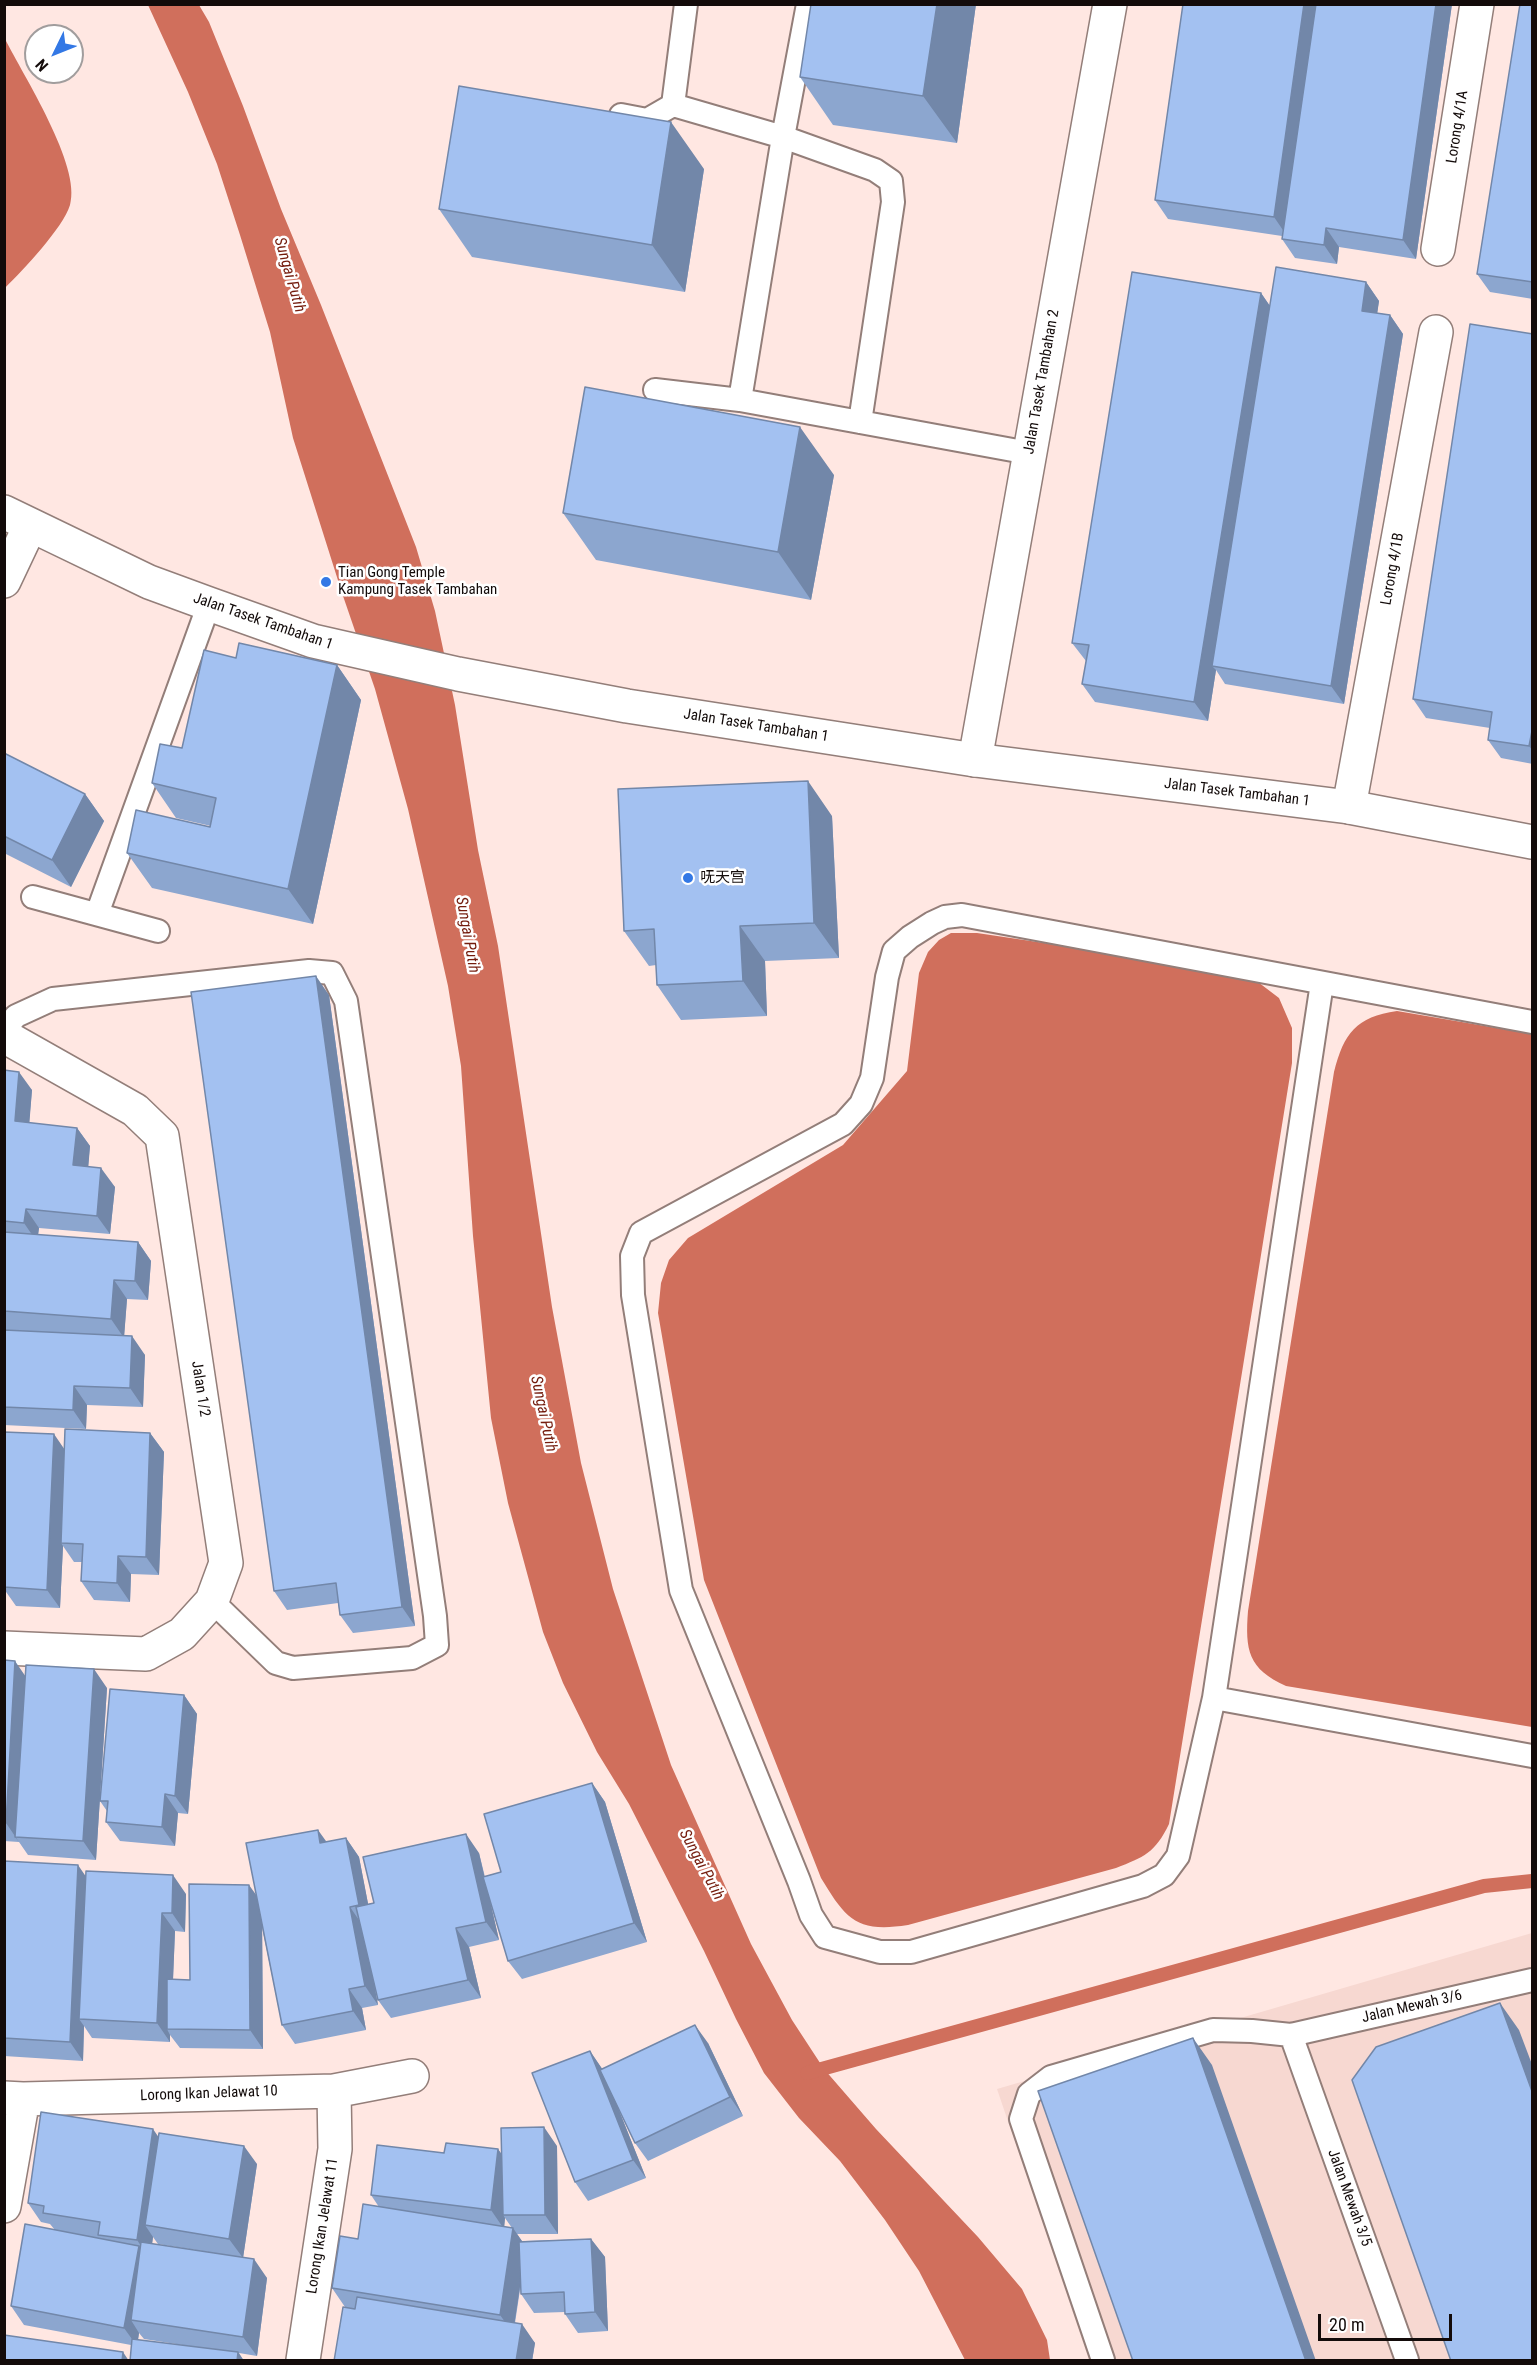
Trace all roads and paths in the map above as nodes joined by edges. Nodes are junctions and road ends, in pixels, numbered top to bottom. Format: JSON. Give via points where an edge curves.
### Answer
{"nodes":[{"id":1,"x":686,"y":4,"type":"edge"},
{"id":2,"x":808,"y":4,"type":"edge"},
{"id":3,"x":1110,"y":4,"type":"edge"},
{"id":4,"x":1477,"y":4,"type":"edge"},
{"id":5,"x":673,"y":105,"type":"junction"},
{"id":6,"x":603,"y":112,"type":"edge"},
{"id":7,"x":783,"y":137,"type":"junction"},
{"id":8,"x":1438,"y":249,"type":"dead end"},
{"id":9,"x":1436,"y":332,"type":"dead end"},
{"id":10,"x":655,"y":390,"type":"dead end"},
{"id":11,"x":740,"y":400,"type":"junction"},
{"id":12,"x":860,"y":422,"type":"junction"},
{"id":13,"x":1029,"y":453,"type":"junction"},
{"id":14,"x":17,"y":519,"type":"edge"},
{"id":15,"x":4,"y":581,"type":"edge"},
{"id":16,"x":209,"y":604,"type":"junction"},
{"id":17,"x":975,"y":760,"type":"junction"},
{"id":18,"x":1349,"y":807,"type":"junction"},
{"id":19,"x":1533,"y":842,"type":"edge"},
{"id":20,"x":33,"y":897,"type":"dead end"},
{"id":21,"x":97,"y":914,"type":"junction"},
{"id":22,"x":158,"y":931,"type":"dead end"},
{"id":23,"x":1322,"y":983,"type":"junction"},
{"id":24,"x":1533,"y":1022,"type":"edge"},
{"id":25,"x":4,"y":1030,"type":"edge"},
{"id":26,"x":4,"y":1036,"type":"edge"},
{"id":27,"x":212,"y":1601,"type":"junction"},
{"id":28,"x":4,"y":1648,"type":"edge"},
{"id":29,"x":1214,"y":1698,"type":"junction"},
{"id":30,"x":1533,"y":1756,"type":"edge"},
{"id":31,"x":1532,"y":1981,"type":"edge"},
{"id":32,"x":1292,"y":2035,"type":"junction"},
{"id":33,"x":412,"y":2076,"type":"dead end"},
{"id":34,"x":334,"y":2091,"type":"junction"},
{"id":35,"x":14,"y":2098,"type":"edge"},
{"id":36,"x":4,"y":2206,"type":"edge"},
{"id":37,"x":303,"y":2361,"type":"edge"},
{"id":38,"x":1103,"y":2361,"type":"edge"},
{"id":39,"x":1407,"y":2361,"type":"edge"}],
"edges":[{"from":1,"to":5,"type":"lane"},
{"from":2,"to":7,"type":"lane"},
{"from":3,"to":13,"type":"street","name":"Jalan Tasek Tambahan 2"},
{"from":4,"to":8,"type":"street","name":"Lorong 4/1A"},
{"from":5,"to":6,"type":"lane","via":[[647,120]]},
{"from":5,"to":7,"type":"lane"},
{"from":7,"to":11,"type":"lane"},
{"from":7,"to":12,"type":"lane","via":[[875,170],[891,181],[892,202]]},
{"from":9,"to":18,"type":"street","name":"Lorong 4/1B"},
{"from":10,"to":11,"type":"lane"},
{"from":11,"to":12,"type":"lane"},
{"from":12,"to":13,"type":"lane"},
{"from":13,"to":17,"type":"street","name":"Jalan Tasek Tambahan 2"},
{"from":14,"to":15,"type":"street"},
{"from":14,"to":16,"type":"street","name":"Jalan Tasek Tambahan 1","via":[[149,582]]},
{"from":16,"to":17,"type":"street","name":"Jalan Tasek Tambahan 1","via":[[313,641],[458,674],[627,706]]},
{"from":16,"to":21,"type":"lane"},
{"from":17,"to":18,"type":"street","name":"Jalan Tasek Tambahan 1"},
{"from":18,"to":19,"type":"street","name":"Jalan Tasek Tambahan 1"},
{"from":20,"to":21,"type":"lane"},
{"from":21,"to":22,"type":"lane"},
{"from":23,"to":24,"type":"lane"},
{"from":23,"to":29,"type":"lane"},
{"from":23,"to":29,"type":"lane","via":[[962,915],[945,917],[909,937],[894,951],[872,1078],[861,1104],[843,1124],[641,1233],[632,1256],[633,1295],[681,1590],[811,1915],[825,1937],[880,1952],[911,1952],[1143,1886],[1164,1875],[1178,1856]]},
{"from":25,"to":27,"type":"lane","via":[[16,1016],[53,999],[309,971],[332,973],[346,1001],[437,1646],[412,1658],[293,1668],[276,1663]]},
{"from":26,"to":27,"type":"street","name":"Jalan 1/2","via":[[135,1110],[162,1136],[226,1563]]},
{"from":27,"to":28,"type":"street","name":"Jalan 1/2","via":[[182,1634],[146,1654]]},
{"from":29,"to":30,"type":"lane"},
{"from":31,"to":32,"type":"lane","name":"Jalan Mewah 3/6"},
{"from":32,"to":38,"type":"lane","name":"Jalan Mewah 3/6","via":[[1213,2030],[1051,2077],[1029,2094],[1021,2119]]},
{"from":32,"to":39,"type":"lane","name":"Jalan Mewah 3/5"},
{"from":33,"to":34,"type":"street","name":"Lorong Ikan Jelawat 10"},
{"from":34,"to":35,"type":"street","name":"Lorong Ikan Jelawat 10"},
{"from":34,"to":37,"type":"street","name":"Lorong Ikan Jelawat 11","via":[[335,2149]]},
{"from":35,"to":36,"type":"street"}]}
